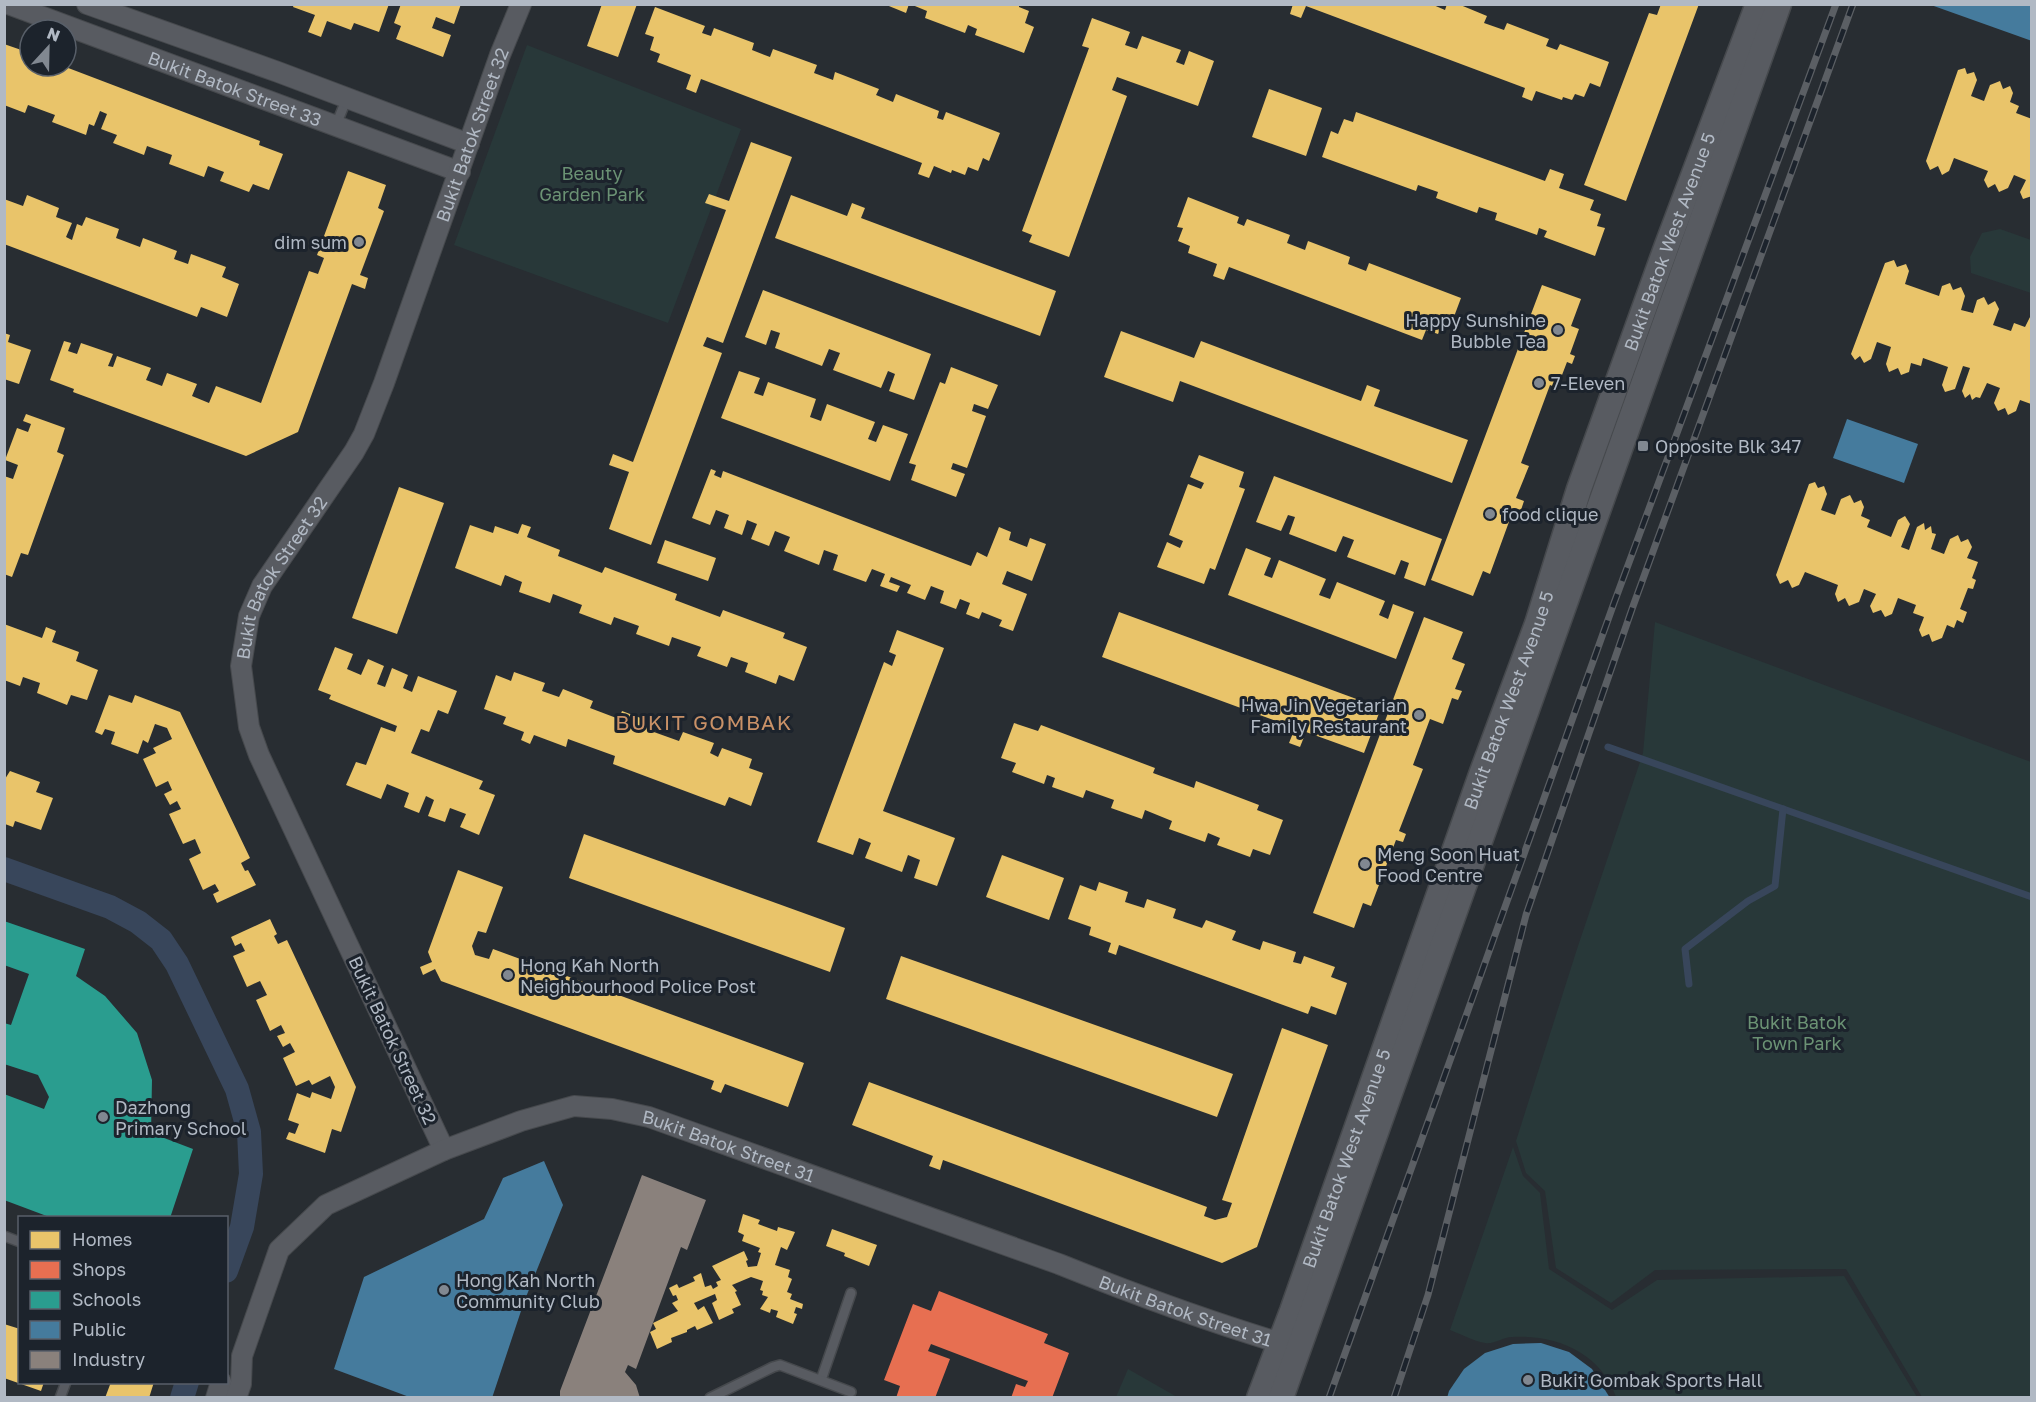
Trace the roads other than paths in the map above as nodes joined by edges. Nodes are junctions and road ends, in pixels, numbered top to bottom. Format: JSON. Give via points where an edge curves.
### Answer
{"nodes":[{"id":1,"x":87,"y":4,"type":"edge"},
{"id":2,"x":520,"y":4,"type":"edge"},
{"id":3,"x":1758,"y":4,"type":"edge"},
{"id":4,"x":1779,"y":4,"type":"edge"},
{"id":5,"x":18,"y":7,"type":"edge"},
{"id":6,"x":347,"y":98,"type":"junction"},
{"id":7,"x":336,"y":125,"type":"junction"},
{"id":8,"x":469,"y":144,"type":"junction"},
{"id":9,"x":460,"y":172,"type":"junction"},
{"id":10,"x":444,"y":1150,"type":"junction"},
{"id":11,"x":851,"y":1293,"type":"dead end"},
{"id":12,"x":1289,"y":1346,"type":"junction"},
{"id":13,"x":821,"y":1380,"type":"junction"},
{"id":14,"x":230,"y":1383,"type":"edge"},
{"id":15,"x":66,"y":1384,"type":"edge"},
{"id":16,"x":851,"y":1392,"type":"dead end"},
{"id":17,"x":60,"y":1398,"type":"edge"},
{"id":18,"x":216,"y":1398,"type":"edge"},
{"id":19,"x":710,"y":1398,"type":"edge"},
{"id":20,"x":1259,"y":1398,"type":"edge"},
{"id":21,"x":1281,"y":1398,"type":"edge"}],
"edges":[{"from":1,"to":6,"type":"street","name":"Bukit Batok Street 33"},
{"from":2,"to":8,"type":"street","name":"Bukit Batok Street 32"},
{"from":3,"to":12,"type":"street","name":"Bukit Batok West Avenue 5","via":[[1579,489],[1537,624],[1292,1311]]},
{"from":4,"to":12,"type":"street","name":"Bukit Batok West Avenue 5","via":[[1550,642]]},
{"from":5,"to":7,"type":"street","name":"Bukit Batok Street 33"},
{"from":6,"to":7,"type":"lane"},
{"from":6,"to":8,"type":"street","name":"Bukit Batok Street 33"},
{"from":7,"to":9,"type":"street","name":"Bukit Batok Street 33"},
{"from":8,"to":9,"type":"street","name":"Bukit Batok Street 32"},
{"from":9,"to":10,"type":"street","name":"Bukit Batok Street 32","via":[[364,434],[262,586],[249,616],[241,666],[249,727],[259,755]]},
{"from":10,"to":12,"type":"street","name":"Bukit Batok Street 31","via":[[521,1121],[574,1107],[612,1109],[649,1117]]},
{"from":10,"to":14,"type":"street","name":"Bukit Batok Street 31","via":[[326,1205],[279,1250]]},
{"from":11,"to":13,"type":"lane"},
{"from":12,"to":20,"type":"street","name":"Bukit Batok West Avenue 5"},
{"from":12,"to":21,"type":"street","name":"Bukit Batok West Avenue 5"},
{"from":13,"to":16,"type":"lane"},
{"from":13,"to":19,"type":"lane","via":[[780,1365]]},
{"from":14,"to":18,"type":"street","name":"Bukit Batok Street 31"},
{"from":15,"to":17,"type":"lane"}]}
